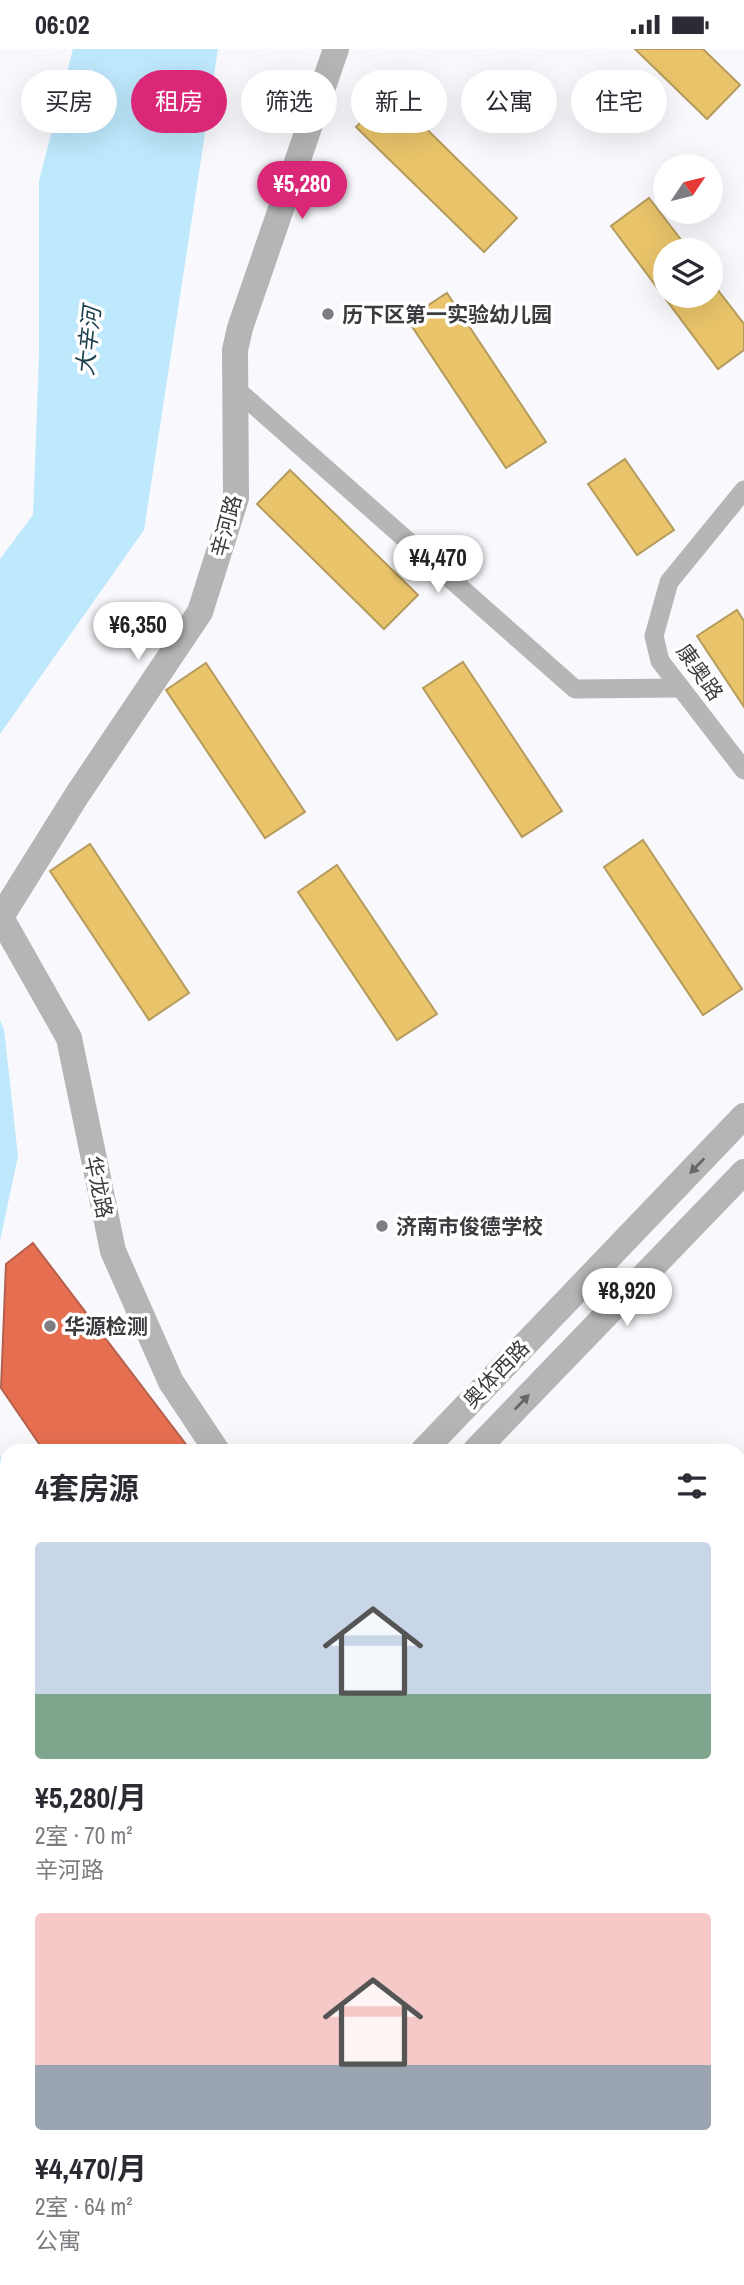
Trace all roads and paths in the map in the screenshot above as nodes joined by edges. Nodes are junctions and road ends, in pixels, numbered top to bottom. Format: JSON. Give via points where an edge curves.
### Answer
{"nodes":[{"id":1,"x":336,"y":49,"type":"edge"},
{"id":2,"x":237,"y":390,"type":"junction"},
{"id":3,"x":744,"y":490,"type":"edge"},
{"id":4,"x":681,"y":688,"type":"junction"},
{"id":5,"x":744,"y":770,"type":"edge"},
{"id":6,"x":1,"y":916,"type":"edge"},
{"id":7,"x":744,"y":1116,"type":"edge"},
{"id":8,"x":744,"y":1172,"type":"edge"},
{"id":9,"x":212,"y":1444,"type":"edge"},
{"id":10,"x":430,"y":1444,"type":"edge"},
{"id":11,"x":482,"y":1444,"type":"edge"}],
"edges":[{"from":1,"to":2,"type":"main road","name":"辛河路","via":[[240,328],[235,350]]},
{"from":2,"to":4,"type":"street","via":[[575,689]]},
{"from":2,"to":6,"type":"main road","name":"辛河路","via":[[236,498],[200,613]]},
{"from":3,"to":4,"type":"street","name":"康奥路","via":[[669,582],[654,636],[660,661]]},
{"from":4,"to":5,"type":"street","name":"康奥路"},
{"from":6,"to":9,"type":"main road","name":"华龙路","via":[[69,1038],[113,1251],[171,1382]]},
{"from":7,"to":10,"type":"main road","name":"奥体西路","one_way":true},
{"from":11,"to":8,"type":"main road","name":"奥体西路","one_way":true}]}
